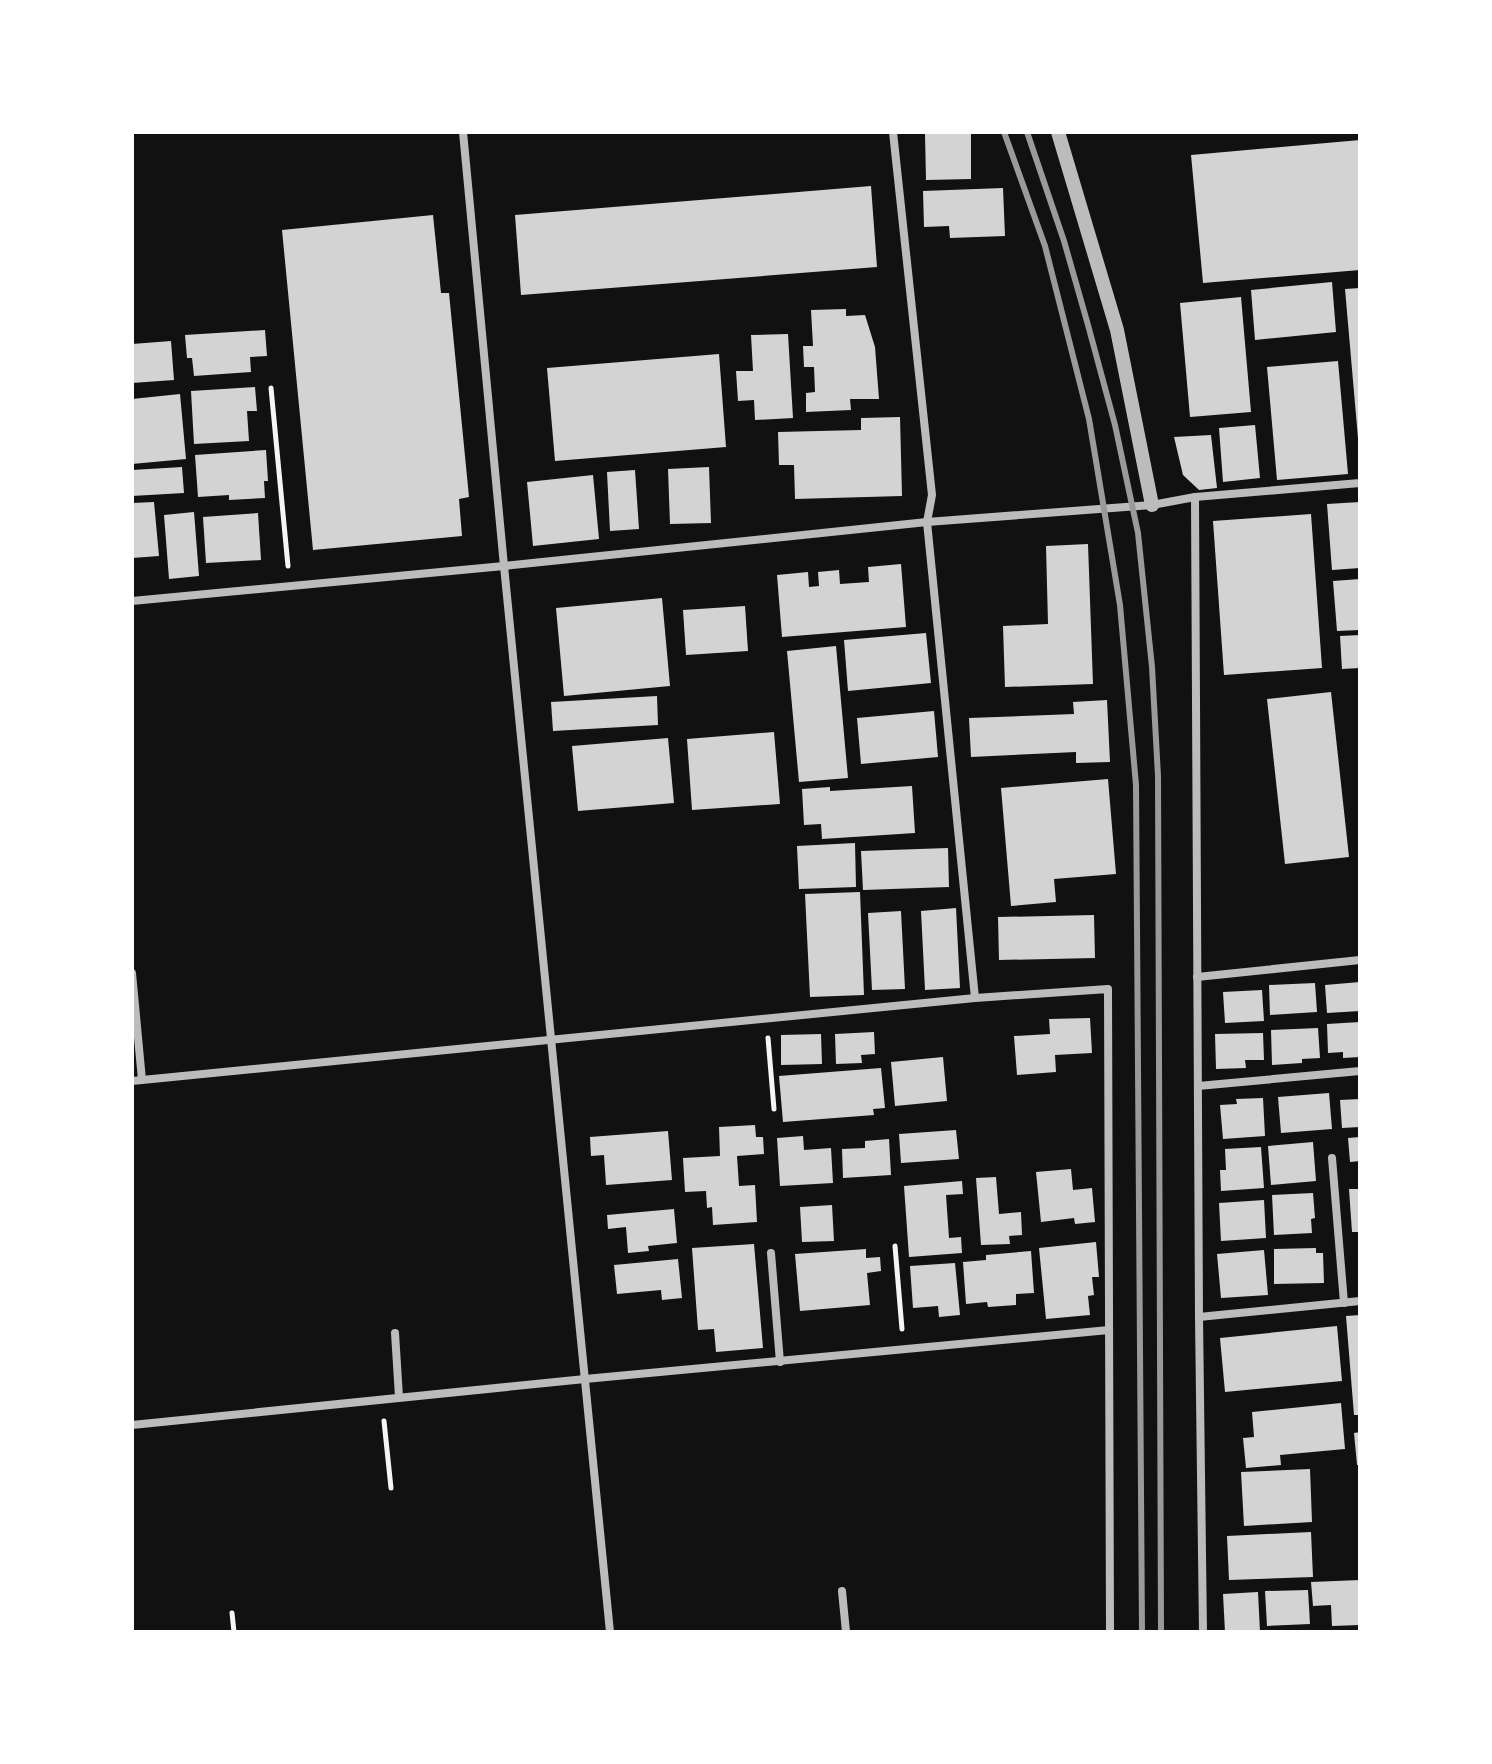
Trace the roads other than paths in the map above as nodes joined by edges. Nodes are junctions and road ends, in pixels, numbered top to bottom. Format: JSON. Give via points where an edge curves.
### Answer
{"nodes":[{"id":1,"x":463,"y":132,"type":"edge"},
{"id":2,"x":893,"y":132,"type":"edge"},
{"id":3,"x":1058,"y":132,"type":"edge"},
{"id":4,"x":1360,"y":483,"type":"edge"},
{"id":5,"x":1195,"y":497,"type":"junction"},
{"id":6,"x":1152,"y":505,"type":"junction"},
{"id":7,"x":927,"y":522,"type":"junction"},
{"id":8,"x":504,"y":566,"type":"junction"},
{"id":9,"x":132,"y":601,"type":"edge"},
{"id":10,"x":1360,"y":960,"type":"edge"},
{"id":11,"x":132,"y":973,"type":"edge"},
{"id":12,"x":1197,"y":977,"type":"junction"},
{"id":13,"x":975,"y":998,"type":"junction"},
{"id":14,"x":551,"y":1039,"type":"junction"},
{"id":15,"x":1360,"y":1071,"type":"edge"},
{"id":16,"x":137,"y":1080,"type":"edge"},
{"id":17,"x":1198,"y":1086,"type":"junction"},
{"id":18,"x":1332,"y":1158,"type":"dead end"},
{"id":19,"x":771,"y":1253,"type":"dead end"},
{"id":20,"x":1360,"y":1301,"type":"edge"},
{"id":21,"x":1344,"y":1303,"type":"junction"},
{"id":22,"x":1199,"y":1317,"type":"junction"},
{"id":23,"x":1109,"y":1330,"type":"junction"},
{"id":24,"x":395,"y":1333,"type":"dead end"},
{"id":25,"x":780,"y":1362,"type":"junction"},
{"id":26,"x":585,"y":1379,"type":"junction"},
{"id":27,"x":399,"y":1397,"type":"junction"},
{"id":28,"x":132,"y":1425,"type":"edge"},
{"id":29,"x":842,"y":1591,"type":"dead end"},
{"id":30,"x":610,"y":1632,"type":"edge"},
{"id":31,"x":846,"y":1632,"type":"edge"},
{"id":32,"x":1110,"y":1632,"type":"edge"},
{"id":33,"x":1203,"y":1632,"type":"edge"}],
"edges":[{"from":1,"to":8,"type":"street"},
{"from":2,"to":7,"type":"street","via":[[932,495]]},
{"from":3,"to":6,"type":"street","via":[[1117,330]]},
{"from":4,"to":5,"type":"street"},
{"from":5,"to":6,"type":"street"},
{"from":5,"to":12,"type":"street"},
{"from":6,"to":7,"type":"street"},
{"from":7,"to":8,"type":"street"},
{"from":7,"to":13,"type":"street"},
{"from":8,"to":9,"type":"street"},
{"from":8,"to":14,"type":"street"},
{"from":10,"to":12,"type":"street"},
{"from":11,"to":16,"type":"street"},
{"from":12,"to":17,"type":"street"},
{"from":13,"to":14,"type":"street"},
{"from":13,"to":23,"type":"street","via":[[1108,989]]},
{"from":14,"to":16,"type":"street"},
{"from":14,"to":26,"type":"street"},
{"from":15,"to":17,"type":"street"},
{"from":17,"to":22,"type":"street"},
{"from":18,"to":21,"type":"street"},
{"from":19,"to":25,"type":"street"},
{"from":20,"to":21,"type":"street"},
{"from":21,"to":22,"type":"street"},
{"from":22,"to":33,"type":"street"},
{"from":23,"to":25,"type":"street"},
{"from":23,"to":32,"type":"street"},
{"from":24,"to":27,"type":"street"},
{"from":25,"to":26,"type":"street"},
{"from":26,"to":27,"type":"street"},
{"from":26,"to":30,"type":"street"},
{"from":27,"to":28,"type":"street"},
{"from":29,"to":31,"type":"street"}]}
